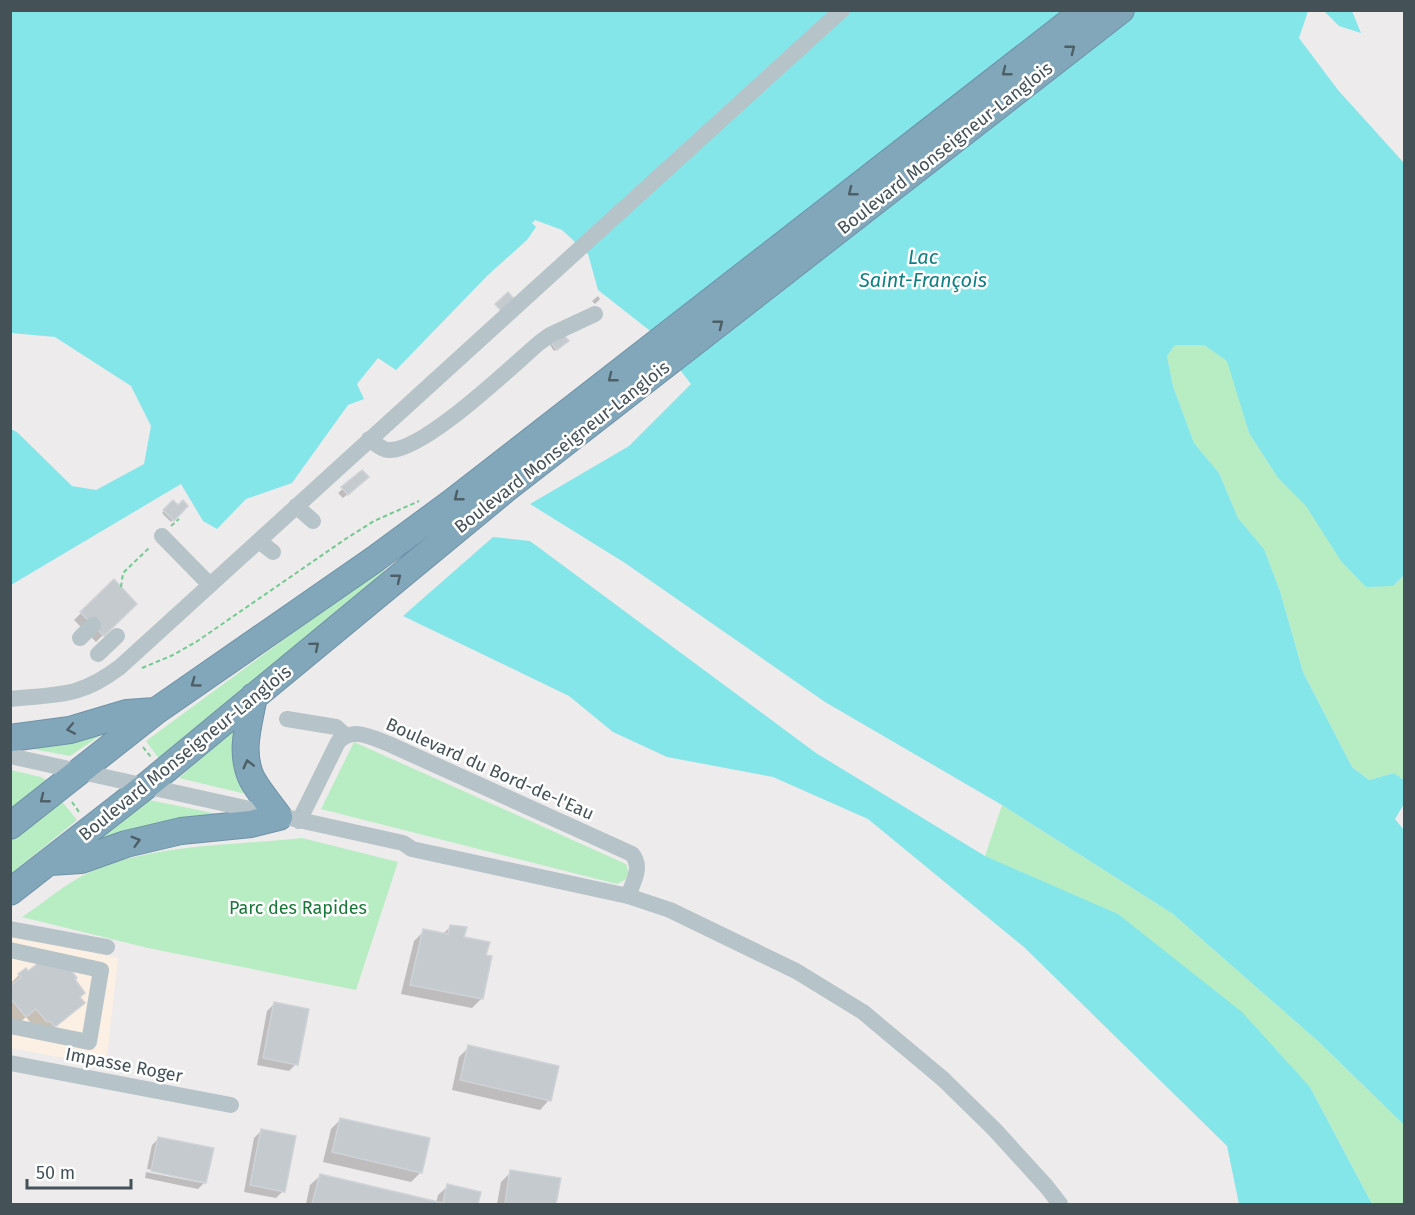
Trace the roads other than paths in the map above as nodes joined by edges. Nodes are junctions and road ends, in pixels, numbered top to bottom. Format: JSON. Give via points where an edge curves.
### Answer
{"nodes":[{"id":1,"x":842,"y":10,"type":"edge"},
{"id":2,"x":1085,"y":10,"type":"edge"},
{"id":3,"x":1121,"y":10,"type":"edge"},
{"id":4,"x":533,"y":270,"type":"dead end"},
{"id":5,"x":542,"y":284,"type":"junction"},
{"id":6,"x":595,"y":314,"type":"dead end"},
{"id":7,"x":666,"y":351,"type":"junction"},
{"id":8,"x":369,"y":439,"type":"junction"},
{"id":9,"x":296,"y":506,"type":"junction"},
{"id":10,"x":313,"y":521,"type":"dead end"},
{"id":11,"x":162,"y":536,"type":"road end"},
{"id":12,"x":258,"y":541,"type":"junction"},
{"id":13,"x":273,"y":552,"type":"dead end"},
{"id":14,"x":210,"y":584,"type":"junction"},
{"id":15,"x":93,"y":625,"type":"dead end"},
{"id":16,"x":117,"y":636,"type":"dead end"},
{"id":17,"x":81,"y":638,"type":"dead end"},
{"id":18,"x":98,"y":654,"type":"dead end"},
{"id":19,"x":254,"y":696,"type":"junction"},
{"id":20,"x":10,"y":699,"type":"edge"},
{"id":21,"x":156,"y":711,"type":"junction"},
{"id":22,"x":287,"y":719,"type":"dead end"},
{"id":23,"x":346,"y":736,"type":"junction"},
{"id":24,"x":10,"y":738,"type":"edge"},
{"id":25,"x":10,"y":756,"type":"edge"},
{"id":26,"x":77,"y":772,"type":"junction"},
{"id":27,"x":146,"y":786,"type":"junction"},
{"id":28,"x":289,"y":819,"type":"junction"},
{"id":29,"x":10,"y":826,"type":"edge"},
{"id":30,"x":50,"y":862,"type":"junction"},
{"id":31,"x":10,"y":892,"type":"edge"},
{"id":32,"x":628,"y":896,"type":"junction"},
{"id":33,"x":10,"y":929,"type":"edge"},
{"id":34,"x":107,"y":947,"type":"dead end"},
{"id":35,"x":10,"y":950,"type":"edge"},
{"id":36,"x":10,"y":1026,"type":"edge"},
{"id":37,"x":10,"y":1063,"type":"edge"},
{"id":38,"x":231,"y":1105,"type":"dead end"},
{"id":39,"x":1060,"y":1204,"type":"edge"}],
"edges":[{"from":1,"to":5,"type":"street"},
{"from":2,"to":7,"type":"highway","name":"Boulevard Monseigneur-Langlois","one_way":true},
{"from":7,"to":3,"type":"highway","name":"Boulevard Monseigneur-Langlois","one_way":true},
{"from":4,"to":5,"type":"street"},
{"from":5,"to":8,"type":"street"},
{"from":6,"to":8,"type":"street","via":[[550,335],[450,418],[413,443],[390,450]]},
{"from":19,"to":7,"type":"highway","name":"Boulevard Monseigneur-Langlois","one_way":true},
{"from":7,"to":21,"type":"highway","name":"Boulevard Monseigneur-Langlois","one_way":true},
{"from":8,"to":9,"type":"street"},
{"from":9,"to":10,"type":"street"},
{"from":9,"to":12,"type":"street"},
{"from":11,"to":14,"type":"street"},
{"from":12,"to":13,"type":"street"},
{"from":12,"to":14,"type":"street"},
{"from":14,"to":20,"type":"street","via":[[98,683],[64,695]]},
{"from":15,"to":17,"type":"street"},
{"from":16,"to":18,"type":"street"},
{"from":19,"to":27,"type":"highway","name":"Boulevard Monseigneur-Langlois"},
{"from":28,"to":19,"type":"highway","one_way":true,"via":[[252,779],[246,758]]},
{"from":21,"to":24,"type":"highway","one_way":true,"via":[[127,713],[70,730]]},
{"from":21,"to":26,"type":"highway","name":"Boulevard Monseigneur-Langlois"},
{"from":22,"to":23,"type":"street","name":"Boulevard du Bord-de-l'Eau","via":[[336,727]]},
{"from":23,"to":28,"type":"street"},
{"from":23,"to":32,"type":"street","name":"Boulevard du Bord-de-l'Eau","via":[[358,734],[389,744],[632,854],[638,869]]},
{"from":25,"to":26,"type":"street"},
{"from":26,"to":27,"type":"street"},
{"from":26,"to":29,"type":"highway","name":"Boulevard Monseigneur-Langlois","one_way":true},
{"from":27,"to":28,"type":"street"},
{"from":27,"to":30,"type":"highway","name":"Boulevard Monseigneur-Langlois"},
{"from":30,"to":28,"type":"highway","one_way":true,"via":[[81,860],[162,835]]},
{"from":28,"to":32,"type":"street"},
{"from":30,"to":31,"type":"highway","name":"Boulevard Monseigneur-Langlois"},
{"from":32,"to":39,"type":"street","via":[[670,910],[796,971],[863,1012],[980,1115]]},
{"from":33,"to":34,"type":"street"},
{"from":35,"to":36,"type":"street","via":[[101,970],[89,1042]]},
{"from":37,"to":38,"type":"street","name":"Impasse Roger"}]}
